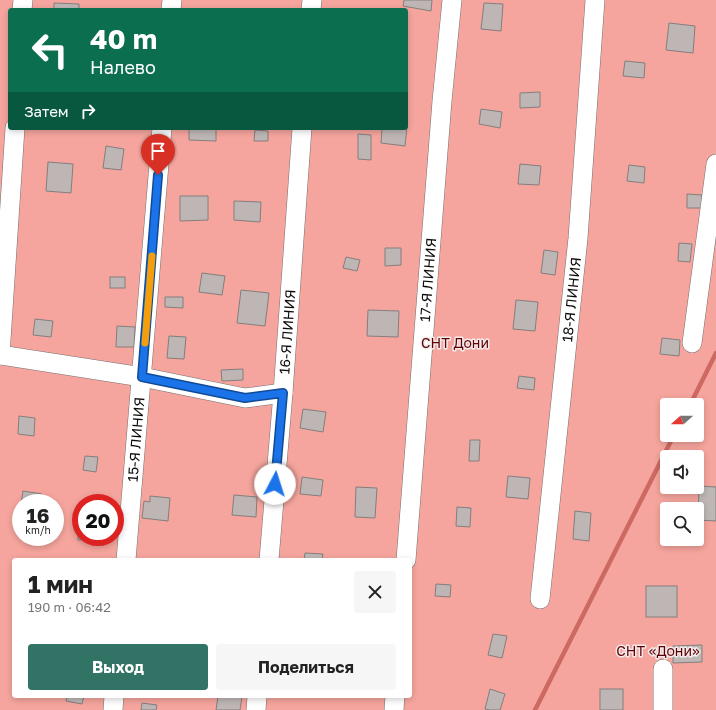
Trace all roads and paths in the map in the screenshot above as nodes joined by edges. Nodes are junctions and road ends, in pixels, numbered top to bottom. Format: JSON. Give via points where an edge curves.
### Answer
{"nodes":[{"id":1,"x":452,"y":0,"type":"edge"},
{"id":2,"x":595,"y":0,"type":"edge"},
{"id":3,"x":15,"y":130,"type":"edge"},
{"id":4,"x":162,"y":130,"type":"edge"},
{"id":5,"x":302,"y":130,"type":"edge"},
{"id":6,"x":716,"y":164,"type":"edge"},
{"id":7,"x":692,"y":343,"type":"dead end"},
{"id":8,"x":0,"y":355,"type":"edge"},
{"id":9,"x":142,"y":377,"type":"junction"},
{"id":10,"x":283,"y":393,"type":"junction"},
{"id":11,"x":126,"y":558,"type":"edge"},
{"id":12,"x":268,"y":558,"type":"edge"},
{"id":13,"x":406,"y":558,"type":"edge"},
{"id":14,"x":540,"y":599,"type":"dead end"},
{"id":15,"x":663,"y":669,"type":"dead end"},
{"id":16,"x":114,"y":698,"type":"edge"},
{"id":17,"x":257,"y":698,"type":"edge"},
{"id":18,"x":395,"y":698,"type":"edge"},
{"id":19,"x":113,"y":710,"type":"edge"},
{"id":20,"x":256,"y":710,"type":"edge"},
{"id":21,"x":394,"y":710,"type":"edge"},
{"id":22,"x":663,"y":710,"type":"edge"}],
"edges":[{"from":1,"to":13,"type":"lane","name":"17-Я ЛИНИЯ"},
{"from":2,"to":14,"type":"lane","name":"18-Я ЛИНИЯ","via":[[578,238]]},
{"from":3,"to":8,"type":"lane"},
{"from":4,"to":9,"type":"lane","name":"15-Я ЛИНИЯ"},
{"from":5,"to":10,"type":"lane","name":"16-Я ЛИНИЯ"},
{"from":6,"to":7,"type":"lane"},
{"from":8,"to":9,"type":"lane"},
{"from":9,"to":10,"type":"lane","via":[[245,398]]},
{"from":9,"to":11,"type":"lane","name":"15-Я ЛИНИЯ"},
{"from":10,"to":12,"type":"lane","name":"16-Я ЛИНИЯ"},
{"from":15,"to":22,"type":"lane"},
{"from":16,"to":19,"type":"lane"},
{"from":17,"to":20,"type":"lane"},
{"from":18,"to":21,"type":"lane"}]}
